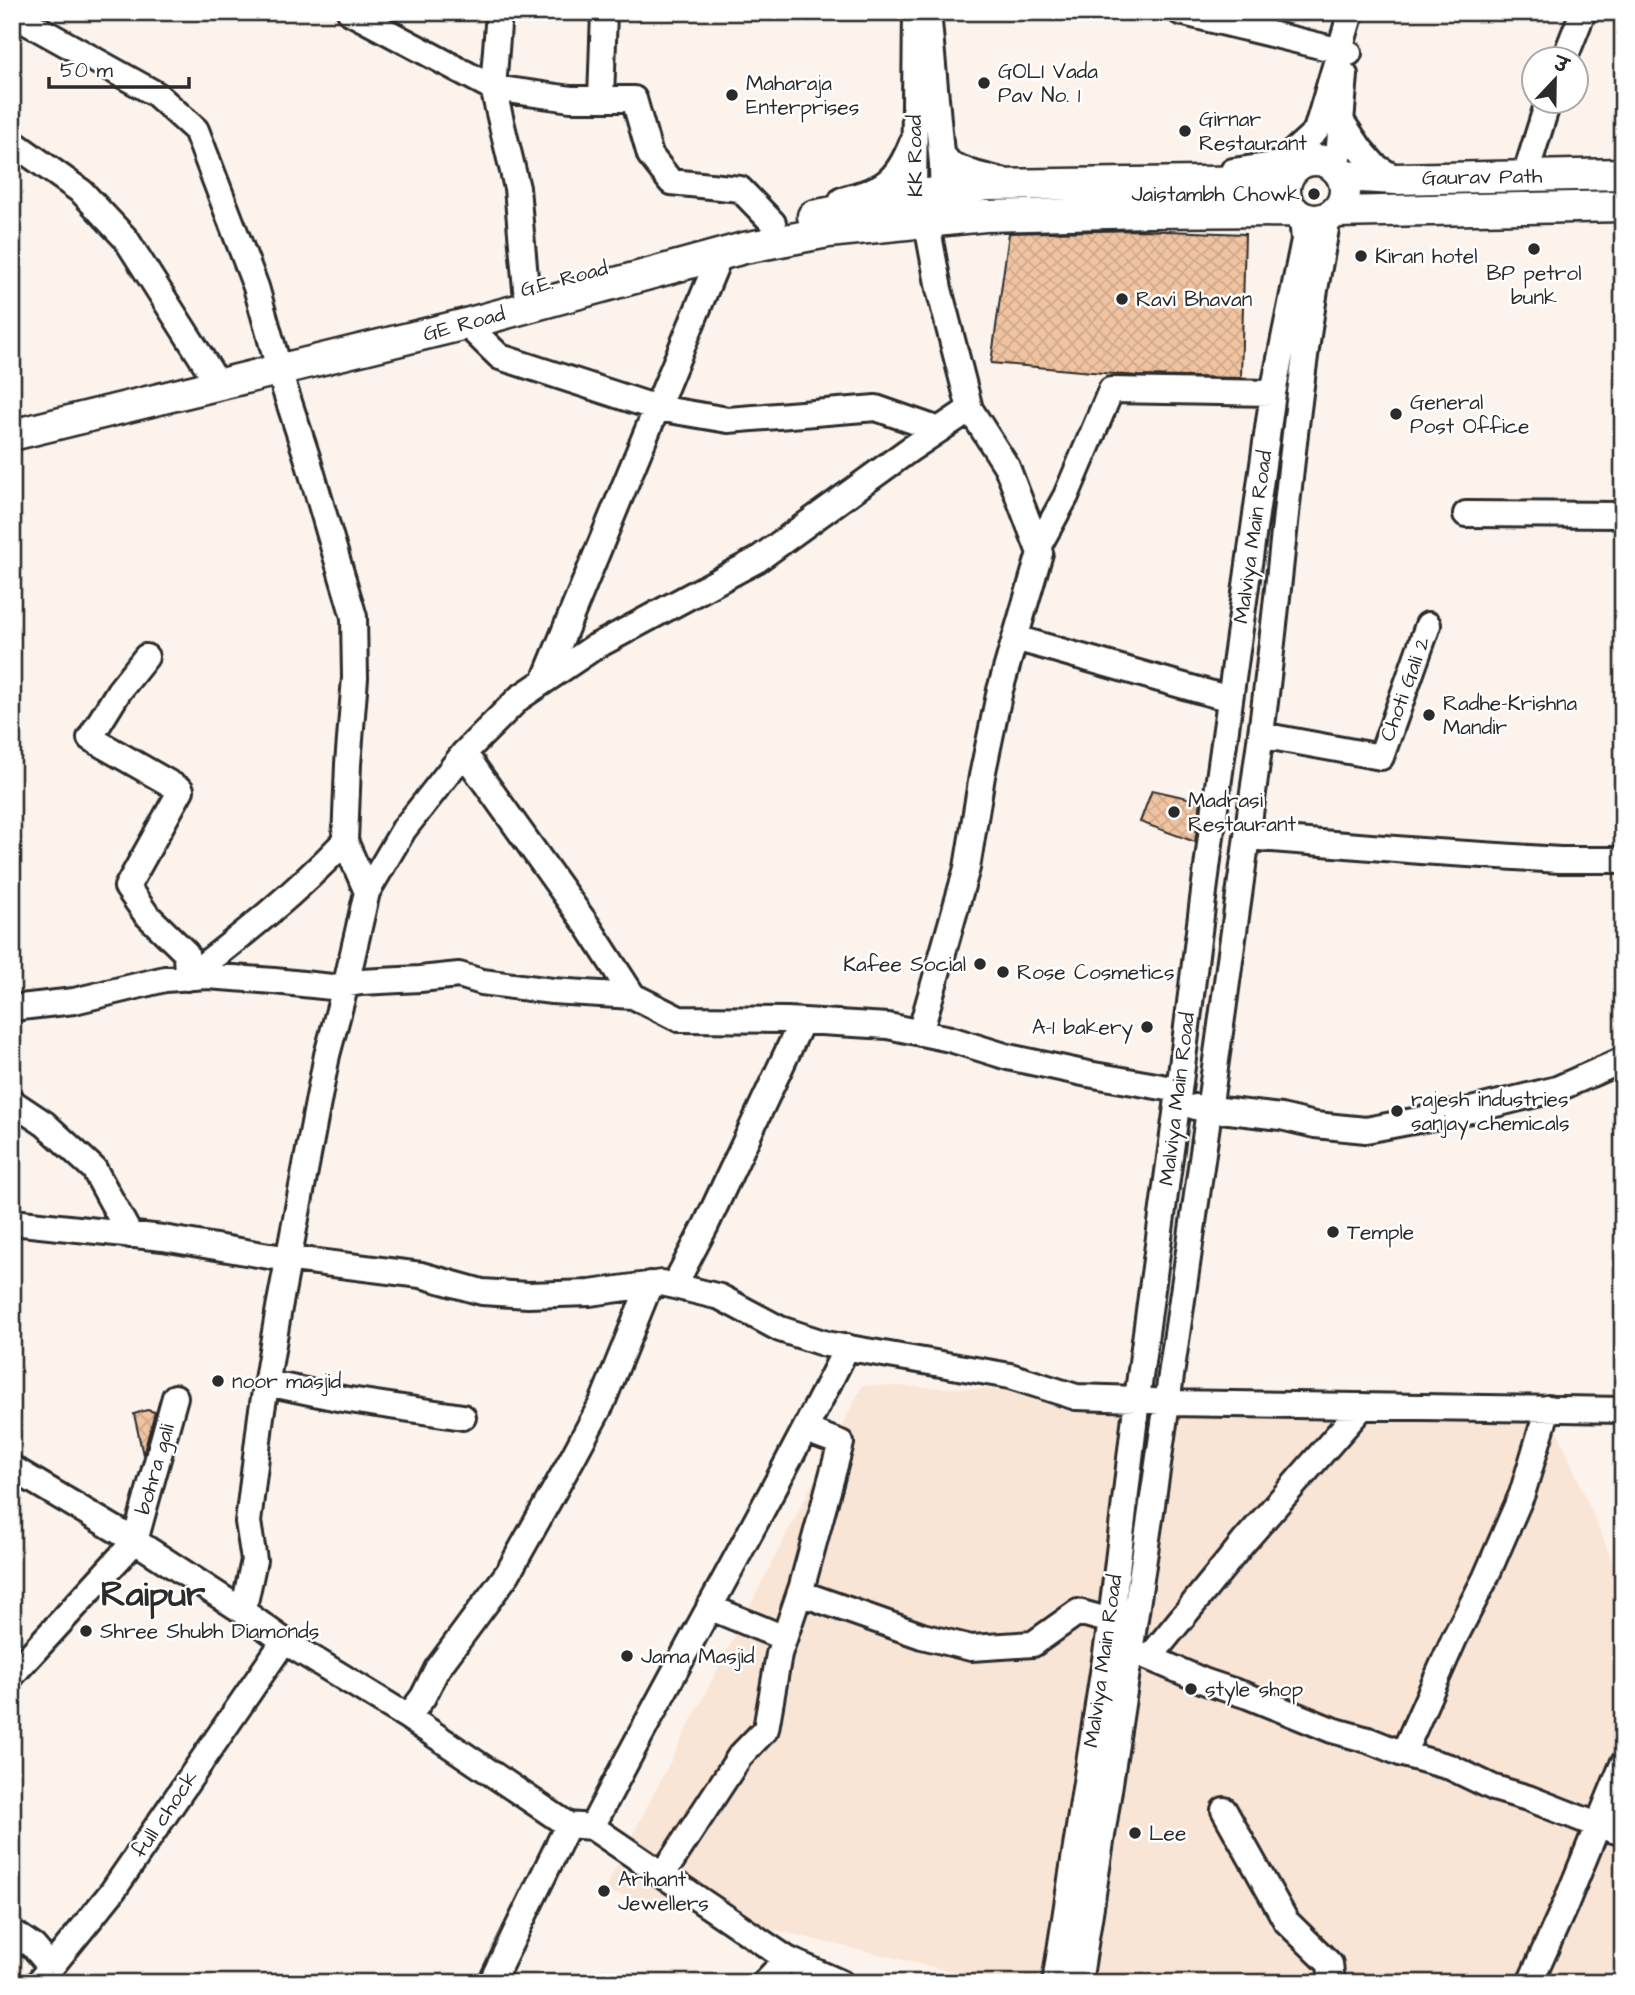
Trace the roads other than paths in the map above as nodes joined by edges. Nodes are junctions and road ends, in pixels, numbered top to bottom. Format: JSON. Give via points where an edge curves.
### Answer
{"nodes":[{"id":1,"x":350,"y":12,"type":"edge"},
{"id":2,"x":499,"y":12,"type":"edge"},
{"id":3,"x":604,"y":12,"type":"edge"},
{"id":4,"x":916,"y":12,"type":"edge"},
{"id":5,"x":930,"y":12,"type":"edge"},
{"id":6,"x":1180,"y":12,"type":"edge"},
{"id":7,"x":1353,"y":12,"type":"edge"},
{"id":8,"x":1583,"y":12,"type":"edge"},
{"id":9,"x":12,"y":14,"type":"edge"},
{"id":10,"x":1570,"y":46,"type":"edge"},
{"id":11,"x":1344,"y":52,"type":"junction"},
{"id":12,"x":493,"y":88,"type":"junction"},
{"id":13,"x":601,"y":99,"type":"junction"},
{"id":14,"x":1544,"y":116,"type":"edge"},
{"id":15,"x":1342,"y":122,"type":"junction"},
{"id":16,"x":914,"y":138,"type":"junction"},
{"id":17,"x":12,"y":142,"type":"edge"},
{"id":18,"x":941,"y":153,"type":"junction"},
{"id":19,"x":1339,"y":172,"type":"junction"},
{"id":20,"x":1623,"y":174,"type":"edge"},
{"id":21,"x":1525,"y":176,"type":"junction"},
{"id":22,"x":1288,"y":177,"type":"junction"},
{"id":23,"x":1396,"y":179,"type":"junction"},
{"id":24,"x":1160,"y":183,"type":"junction"},
{"id":25,"x":1019,"y":185,"type":"junction"},
{"id":26,"x":1623,"y":206,"type":"edge"},
{"id":27,"x":929,"y":213,"type":"junction"},
{"id":28,"x":1315,"y":214,"type":"junction"},
{"id":29,"x":803,"y":218,"type":"junction"},
{"id":30,"x":775,"y":232,"type":"junction"},
{"id":31,"x":720,"y":255,"type":"junction"},
{"id":32,"x":526,"y":289,"type":"junction"},
{"id":33,"x":466,"y":324,"type":"junction"},
{"id":34,"x":279,"y":363,"type":"junction"},
{"id":35,"x":210,"y":372,"type":"junction"},
{"id":36,"x":1273,"y":393,"type":"junction"},
{"id":37,"x":657,"y":408,"type":"junction"},
{"id":38,"x":970,"y":409,"type":"junction"},
{"id":39,"x":12,"y":418,"type":"edge"},
{"id":40,"x":939,"y":430,"type":"junction"},
{"id":41,"x":12,"y":435,"type":"edge"},
{"id":42,"x":1466,"y":514,"type":"dead end"},
{"id":43,"x":1623,"y":515,"type":"edge"},
{"id":44,"x":1038,"y":547,"type":"junction"},
{"id":45,"x":1428,"y":625,"type":"dead end"},
{"id":46,"x":1015,"y":638,"type":"junction"},
{"id":47,"x":146,"y":657,"type":"dead end"},
{"id":48,"x":544,"y":682,"type":"junction"},
{"id":49,"x":1230,"y":699,"type":"junction"},
{"id":50,"x":1261,"y":735,"type":"junction"},
{"id":51,"x":464,"y":753,"type":"junction"},
{"id":52,"x":1247,"y":837,"type":"junction"},
{"id":53,"x":345,"y":841,"type":"junction"},
{"id":54,"x":1623,"y":860,"type":"edge"},
{"id":55,"x":367,"y":892,"type":"junction"},
{"id":56,"x":187,"y":978,"type":"junction"},
{"id":57,"x":346,"y":984,"type":"junction"},
{"id":58,"x":633,"y":996,"type":"junction"},
{"id":59,"x":12,"y":1008,"type":"edge"},
{"id":60,"x":802,"y":1021,"type":"junction"},
{"id":61,"x":920,"y":1033,"type":"junction"},
{"id":62,"x":1623,"y":1060,"type":"edge"},
{"id":63,"x":1178,"y":1098,"type":"junction"},
{"id":64,"x":12,"y":1102,"type":"edge"},
{"id":65,"x":1210,"y":1107,"type":"junction"},
{"id":66,"x":12,"y":1222,"type":"edge"},
{"id":67,"x":130,"y":1235,"type":"junction"},
{"id":68,"x":289,"y":1259,"type":"junction"},
{"id":69,"x":662,"y":1285,"type":"junction"},
{"id":70,"x":847,"y":1348,"type":"junction"},
{"id":71,"x":267,"y":1383,"type":"junction"},
{"id":72,"x":175,"y":1397,"type":"dead end"},
{"id":73,"x":1137,"y":1399,"type":"junction"},
{"id":74,"x":1168,"y":1403,"type":"junction"},
{"id":75,"x":1363,"y":1406,"type":"junction"},
{"id":76,"x":1548,"y":1408,"type":"junction"},
{"id":77,"x":1623,"y":1410,"type":"edge"},
{"id":78,"x":463,"y":1417,"type":"dead end"},
{"id":79,"x":806,"y":1430,"type":"junction"},
{"id":80,"x":12,"y":1468,"type":"edge"},
{"id":81,"x":135,"y":1541,"type":"junction"},
{"id":82,"x":800,"y":1593,"type":"junction"},
{"id":83,"x":709,"y":1608,"type":"junction"},
{"id":84,"x":241,"y":1610,"type":"junction"},
{"id":85,"x":1109,"y":1631,"type":"junction"},
{"id":86,"x":784,"y":1638,"type":"junction"},
{"id":87,"x":284,"y":1641,"type":"junction"},
{"id":88,"x":1141,"y":1653,"type":"junction"},
{"id":89,"x":12,"y":1675,"type":"edge"},
{"id":90,"x":408,"y":1717,"type":"junction"},
{"id":91,"x":1403,"y":1754,"type":"junction"},
{"id":92,"x":1623,"y":1764,"type":"edge"},
{"id":93,"x":1224,"y":1810,"type":"dead end"},
{"id":94,"x":568,"y":1825,"type":"junction"},
{"id":95,"x":1597,"y":1825,"type":"junction"},
{"id":96,"x":593,"y":1827,"type":"junction"},
{"id":97,"x":1623,"y":1833,"type":"edge"},
{"id":98,"x":663,"y":1874,"type":"junction"},
{"id":99,"x":12,"y":1932,"type":"edge"},
{"id":100,"x":787,"y":1959,"type":"junction"},
{"id":101,"x":45,"y":1978,"type":"edge"},
{"id":102,"x":491,"y":1983,"type":"edge"},
{"id":103,"x":764,"y":1983,"type":"edge"},
{"id":104,"x":841,"y":1983,"type":"edge"},
{"id":105,"x":1055,"y":1983,"type":"edge"},
{"id":106,"x":1079,"y":1983,"type":"edge"},
{"id":107,"x":1332,"y":1983,"type":"edge"},
{"id":108,"x":1530,"y":1983,"type":"edge"}],
"edges":[{"from":1,"to":12,"type":"street"},
{"from":2,"to":12,"type":"street"},
{"from":3,"to":13,"type":"street"},
{"from":4,"to":16,"type":"street","name":"KK Road"},
{"from":5,"to":18,"type":"street","name":"KK Road"},
{"from":6,"to":11,"type":"street"},
{"from":7,"to":11,"type":"street"},
{"from":8,"to":10,"type":"street"},
{"from":9,"to":34,"type":"street","via":[[156,94],[196,130],[256,287]]},
{"from":11,"to":15,"type":"street"},
{"from":11,"to":24,"type":"street","via":[[1316,131],[1280,164],[1187,174]]},
{"from":12,"to":13,"type":"street"},
{"from":12,"to":32,"type":"street","via":[[516,188]]},
{"from":13,"to":30,"type":"street","via":[[635,99],[650,155],[671,182],[740,188]]},
{"from":14,"to":21,"type":"street"},
{"from":15,"to":19,"type":"street"},
{"from":15,"to":23,"type":"street","via":[[1375,166]]},
{"from":16,"to":27,"type":"street","name":"KK Road"},
{"from":16,"to":29,"type":"street","via":[[903,165],[887,184],[819,207]]},
{"from":17,"to":35,"type":"street","via":[[82,192],[126,239]]},
{"from":18,"to":25,"type":"street","via":[[951,165]]},
{"from":18,"to":27,"type":"street","name":"KK Road"},
{"from":19,"to":22,"type":"main road","via":[[1320,160],[1310,160]]},
{"from":19,"to":23,"type":"main road","name":"Gaurav Path"},
{"from":19,"to":28,"type":"main road","via":[[1344,182],[1343,201]]},
{"from":20,"to":21,"type":"main road","name":"Gaurav Path"},
{"from":21,"to":23,"type":"main road","name":"Gaurav Path"},
{"from":22,"to":24,"type":"main road"},
{"from":22,"to":28,"type":"main road","via":[[1286,195]]},
{"from":24,"to":25,"type":"main road"},
{"from":25,"to":27,"type":"main road","via":[[988,185]]},
{"from":26,"to":28,"type":"main road"},
{"from":27,"to":28,"type":"main road"},
{"from":27,"to":29,"type":"main road","name":"G.E. Road"},
{"from":27,"to":30,"type":"main road","name":"GE Road","via":[[828,232]]},
{"from":27,"to":38,"type":"street","via":[[939,289]]},
{"from":28,"to":36,"type":"street","name":"Malviya Main Road","via":[[1304,240]]},
{"from":28,"to":50,"type":"street","name":"Malviya Main Road","via":[[1314,296]]},
{"from":29,"to":30,"type":"main road","name":"G.E. Road"},
{"from":30,"to":31,"type":"main road","name":"GE Road"},
{"from":30,"to":32,"type":"main road","name":"G.E. Road"},
{"from":31,"to":33,"type":"main road","name":"GE Road"},
{"from":31,"to":37,"type":"street"},
{"from":32,"to":34,"type":"main road","name":"G.E. Road"},
{"from":33,"to":34,"type":"main road","name":"GE Road"},
{"from":33,"to":37,"type":"street","via":[[500,358]]},
{"from":34,"to":35,"type":"main road","name":"G.E. Road"},
{"from":34,"to":41,"type":"main road","name":"GE Road"},
{"from":34,"to":53,"type":"street","via":[[354,617]]},
{"from":35,"to":39,"type":"main road","name":"G.E. Road"},
{"from":36,"to":44,"type":"street","via":[[1111,390],[1066,496]]},
{"from":36,"to":49,"type":"street","name":"Malviya Main Road"},
{"from":37,"to":40,"type":"street","via":[[728,419],[876,408]]},
{"from":37,"to":48,"type":"street"},
{"from":38,"to":40,"type":"street"},
{"from":38,"to":44,"type":"street","via":[[1007,467]]},
{"from":40,"to":48,"type":"street","via":[[757,560],[593,648]]},
{"from":42,"to":43,"type":"street"},
{"from":44,"to":46,"type":"street"},
{"from":45,"to":50,"type":"street","name":"Choti Gali 2","via":[[1381,757]]},
{"from":46,"to":49,"type":"street"},
{"from":46,"to":61,"type":"street","via":[[982,776],[967,868]]},
{"from":47,"to":56,"type":"street","via":[[90,738],[181,790],[127,887],[146,914],[186,953]]},
{"from":48,"to":51,"type":"street","via":[[519,698]]},
{"from":49,"to":63,"type":"street","name":"Malviya Main Road"},
{"from":50,"to":52,"type":"street","name":"Malviya Main Road"},
{"from":51,"to":55,"type":"street","via":[[404,829]]},
{"from":51,"to":58,"type":"street"},
{"from":52,"to":54,"type":"street","via":[[1560,860]]},
{"from":52,"to":65,"type":"street","name":"Malviya Main Road"},
{"from":53,"to":55,"type":"street"},
{"from":53,"to":56,"type":"street","via":[[262,920]]},
{"from":55,"to":57,"type":"street"},
{"from":56,"to":57,"type":"street","via":[[332,987]]},
{"from":56,"to":59,"type":"street"},
{"from":57,"to":58,"type":"street","via":[[459,975],[552,991]]},
{"from":57,"to":68,"type":"street","via":[[327,1055]]},
{"from":58,"to":60,"type":"street","via":[[679,1018]]},
{"from":60,"to":61,"type":"street","via":[[888,1026]]},
{"from":60,"to":69,"type":"street","via":[[706,1225]]},
{"from":61,"to":63,"type":"street"},
{"from":62,"to":65,"type":"street","via":[[1558,1089],[1366,1130]]},
{"from":63,"to":65,"type":"street"},
{"from":63,"to":73,"type":"street","name":"Malviya Main Road"},
{"from":64,"to":67,"type":"street","via":[[45,1124],[94,1169]]},
{"from":65,"to":74,"type":"street","name":"Malviya Main Road"},
{"from":66,"to":67,"type":"street"},
{"from":67,"to":68,"type":"street"},
{"from":68,"to":69,"type":"street","via":[[421,1275],[482,1292],[590,1293]]},
{"from":68,"to":71,"type":"street"},
{"from":69,"to":70,"type":"street","via":[[720,1297],[780,1329]]},
{"from":69,"to":90,"type":"street","via":[[508,1573],[437,1669]]},
{"from":70,"to":73,"type":"street","via":[[1010,1376],[1076,1397]]},
{"from":70,"to":79,"type":"street"},
{"from":71,"to":78,"type":"street"},
{"from":71,"to":84,"type":"street","via":[[248,1522],[254,1560]]},
{"from":72,"to":81,"type":"street","name":"bohra gali"},
{"from":73,"to":74,"type":"street"},
{"from":73,"to":85,"type":"street","name":"Malviya Main Road"},
{"from":74,"to":75,"type":"street"},
{"from":74,"to":88,"type":"street","name":"Malviya Main Road"},
{"from":75,"to":76,"type":"street"},
{"from":75,"to":88,"type":"street"},
{"from":76,"to":77,"type":"street"},
{"from":76,"to":91,"type":"street","via":[[1522,1494]]},
{"from":79,"to":82,"type":"street","via":[[841,1443]]},
{"from":79,"to":83,"type":"street"},
{"from":80,"to":81,"type":"street"},
{"from":81,"to":84,"type":"street"},
{"from":81,"to":89,"type":"street"},
{"from":82,"to":85,"type":"street","via":[[922,1636],[971,1648],[1033,1644],[1078,1612]]},
{"from":82,"to":86,"type":"street"},
{"from":83,"to":86,"type":"street"},
{"from":83,"to":96,"type":"street"},
{"from":84,"to":87,"type":"street"},
{"from":85,"to":88,"type":"street"},
{"from":85,"to":105,"type":"street","name":"Malviya Main Road"},
{"from":86,"to":98,"type":"street","via":[[766,1730],[740,1756]]},
{"from":87,"to":90,"type":"street"},
{"from":87,"to":101,"type":"street","name":"full chock","via":[[112,1892]]},
{"from":88,"to":91,"type":"street","via":[[1206,1682]]},
{"from":88,"to":106,"type":"street","name":"Malviya Main Road"},
{"from":90,"to":94,"type":"street"},
{"from":91,"to":95,"type":"street","via":[[1450,1767]]},
{"from":92,"to":95,"type":"street"},
{"from":93,"to":107,"type":"street","via":[[1286,1921],[1330,1964]]},
{"from":94,"to":96,"type":"street"},
{"from":94,"to":102,"type":"street"},
{"from":95,"to":97,"type":"street"},
{"from":95,"to":108,"type":"street"},
{"from":96,"to":98,"type":"street"},
{"from":98,"to":100,"type":"street"},
{"from":99,"to":101,"type":"street","via":[[34,1947]]},
{"from":100,"to":103,"type":"street"},
{"from":100,"to":104,"type":"street"}]}
